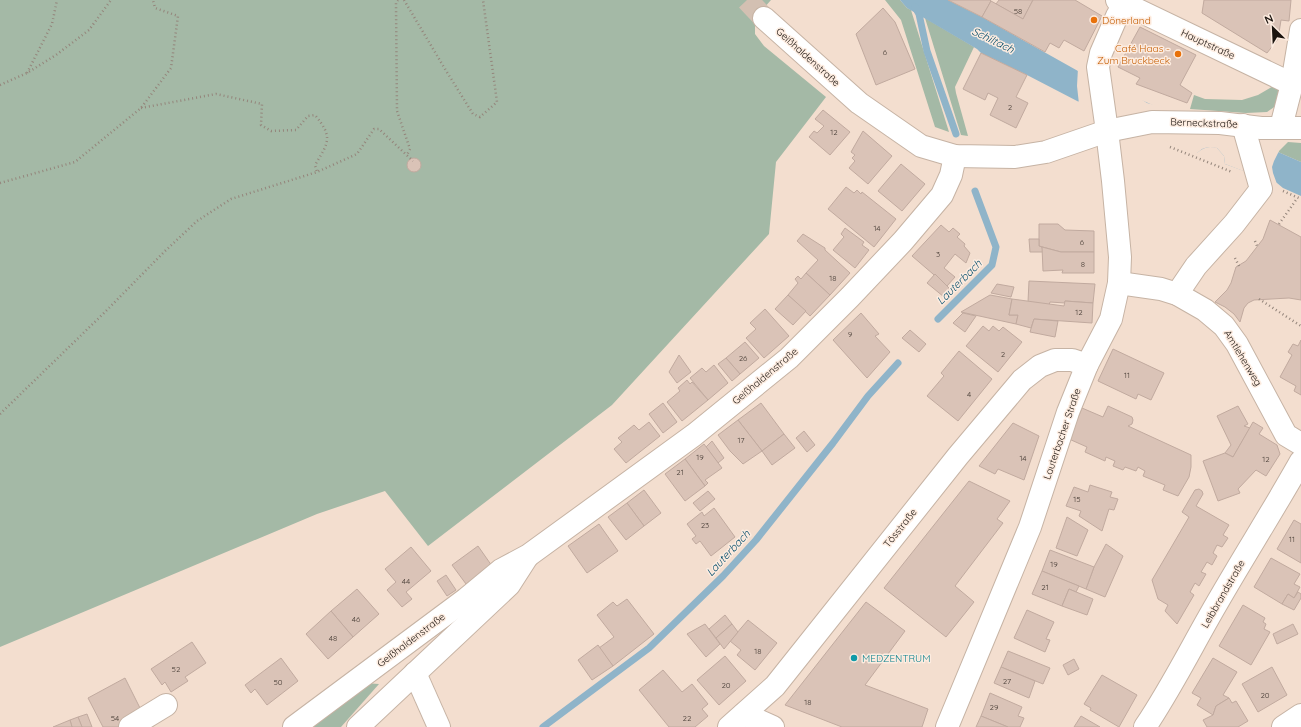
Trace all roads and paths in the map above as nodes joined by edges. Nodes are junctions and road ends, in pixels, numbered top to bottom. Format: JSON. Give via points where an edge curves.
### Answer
{"nodes":[{"id":1,"x":57,"y":0,"type":"edge"},
{"id":2,"x":111,"y":0,"type":"edge"},
{"id":3,"x":153,"y":0,"type":"edge"},
{"id":4,"x":398,"y":0,"type":"edge"},
{"id":5,"x":404,"y":0,"type":"edge"},
{"id":6,"x":484,"y":0,"type":"edge"},
{"id":7,"x":1123,"y":1,"type":"edge"},
{"id":8,"x":764,"y":18,"type":"tunnel mouth"},
{"id":9,"x":1301,"y":30,"type":"edge"},
{"id":10,"x":27,"y":73,"type":"junction"},
{"id":11,"x":1292,"y":84,"type":"junction"},
{"id":12,"x":0,"y":85,"type":"edge"},
{"id":13,"x":141,"y":108,"type":"junction"},
{"id":14,"x":1113,"y":125,"type":"junction"},
{"id":15,"x":1272,"y":127,"type":"edge"},
{"id":16,"x":1170,"y":147,"type":"dead end"},
{"id":17,"x":408,"y":156,"type":"junction"},
{"id":18,"x":955,"y":156,"type":"junction"},
{"id":19,"x":413,"y":162,"type":"dead end"},
{"id":20,"x":317,"y":172,"type":"junction"},
{"id":21,"x":1259,"y":179,"type":"junction"},
{"id":22,"x":0,"y":183,"type":"edge"},
{"id":23,"x":1301,"y":199,"type":"edge"},
{"id":24,"x":1296,"y":200,"type":"dead end"},
{"id":25,"x":1279,"y":224,"type":"dead end"},
{"id":26,"x":1255,"y":241,"type":"dead end"},
{"id":27,"x":1257,"y":246,"type":"dead end"},
{"id":28,"x":1119,"y":283,"type":"junction"},
{"id":29,"x":1177,"y":294,"type":"junction"},
{"id":30,"x":1259,"y":299,"type":"dead end"},
{"id":31,"x":1301,"y":326,"type":"edge"},
{"id":32,"x":1087,"y":365,"type":"junction"},
{"id":33,"x":0,"y":414,"type":"edge"},
{"id":34,"x":1301,"y":444,"type":"edge"},
{"id":35,"x":1301,"y":462,"type":"edge"},
{"id":36,"x":529,"y":555,"type":"junction"},
{"id":37,"x":415,"y":673,"type":"junction"},
{"id":38,"x":166,"y":705,"type":"dead end"},
{"id":39,"x":1301,"y":715,"type":"edge"},
{"id":40,"x":736,"y":720,"type":"edge"},
{"id":41,"x":130,"y":727,"type":"edge"},
{"id":42,"x":294,"y":727,"type":"edge"},
{"id":43,"x":358,"y":727,"type":"edge"},
{"id":44,"x":439,"y":727,"type":"edge"},
{"id":45,"x":773,"y":727,"type":"edge"},
{"id":46,"x":947,"y":727,"type":"edge"},
{"id":47,"x":1145,"y":727,"type":"edge"},
{"id":48,"x":1283,"y":727,"type":"edge"}],
"edges":[{"from":1,"to":10,"type":"path","via":[[52,24]]},
{"from":2,"to":10,"type":"path","via":[[89,30]]},
{"from":3,"to":13,"type":"path","via":[[155,8],[178,16],[171,68]]},
{"from":4,"to":17,"type":"path","via":[[397,111],[410,149]]},
{"from":5,"to":6,"type":"path","via":[[469,107],[480,117],[498,102]]},
{"from":7,"to":11,"type":"street","name":"Hauptstraße"},
{"from":7,"to":14,"type":"street","name":"Lauterbacher Straße","via":[[1101,53],[1098,67]]},
{"from":8,"to":18,"type":"street","name":"Geißhaldenstraße","via":[[859,103],[922,146]]},
{"from":9,"to":11,"type":"street"},
{"from":10,"to":12,"type":"path"},
{"from":11,"to":15,"type":"street"},
{"from":13,"to":20,"type":"path","via":[[216,94],[262,104],[261,125],[271,131],[296,130],[308,116],[315,115],[324,126],[328,141],[315,165]]},
{"from":13,"to":22,"type":"path","via":[[75,162]]},
{"from":14,"to":15,"type":"street","name":"Berneckstraße","via":[[1163,122]]},
{"from":14,"to":18,"type":"street","name":"Geißhaldenstraße","via":[[1046,152],[1014,157]]},
{"from":14,"to":28,"type":"street","name":"Lauterbacher Straße","via":[[1113,181],[1120,257]]},
{"from":15,"to":21,"type":"street"},
{"from":16,"to":21,"type":"path","via":[[1232,172]]},
{"from":17,"to":19,"type":"path"},
{"from":17,"to":20,"type":"path","via":[[379,129],[374,128],[357,154]]},
{"from":18,"to":36,"type":"street","name":"Geißhaldenstraße","via":[[951,175],[942,195],[904,241],[789,358],[694,435]]},
{"from":20,"to":33,"type":"path","via":[[231,199],[197,221]]},
{"from":21,"to":23,"type":"path"},
{"from":21,"to":29,"type":"street","via":[[1261,189],[1196,266]]},
{"from":24,"to":25,"type":"path"},
{"from":26,"to":27,"type":"path"},
{"from":28,"to":29,"type":"street","name":"Amtlehenweg"},
{"from":28,"to":32,"type":"street","name":"Lauterbacher Straße","via":[[1111,319]]},
{"from":29,"to":34,"type":"street","name":"Amtlehenweg","via":[[1205,310],[1224,326],[1286,435]]},
{"from":30,"to":31,"type":"path"},
{"from":32,"to":40,"type":"street","name":"Tösstraße","via":[[1072,360],[1055,360],[1040,366],[1022,380],[958,456],[775,686]]},
{"from":32,"to":46,"type":"street","name":"Lauterbacher Straße","via":[[1068,412],[1030,527]]},
{"from":35,"to":47,"type":"street","name":"Leibbrandstraße","via":[[1216,603],[1167,694]]},
{"from":36,"to":37,"type":"street","name":"Geißhaldenstraße","via":[[508,585]]},
{"from":36,"to":42,"type":"street","name":"Geißhaldenstraße","via":[[501,570]]},
{"from":37,"to":43,"type":"street","name":"Geißhaldenstraße"},
{"from":37,"to":44,"type":"street"},
{"from":38,"to":41,"type":"street"},
{"from":39,"to":48,"type":"street"},
{"from":40,"to":45,"type":"street"}]}
